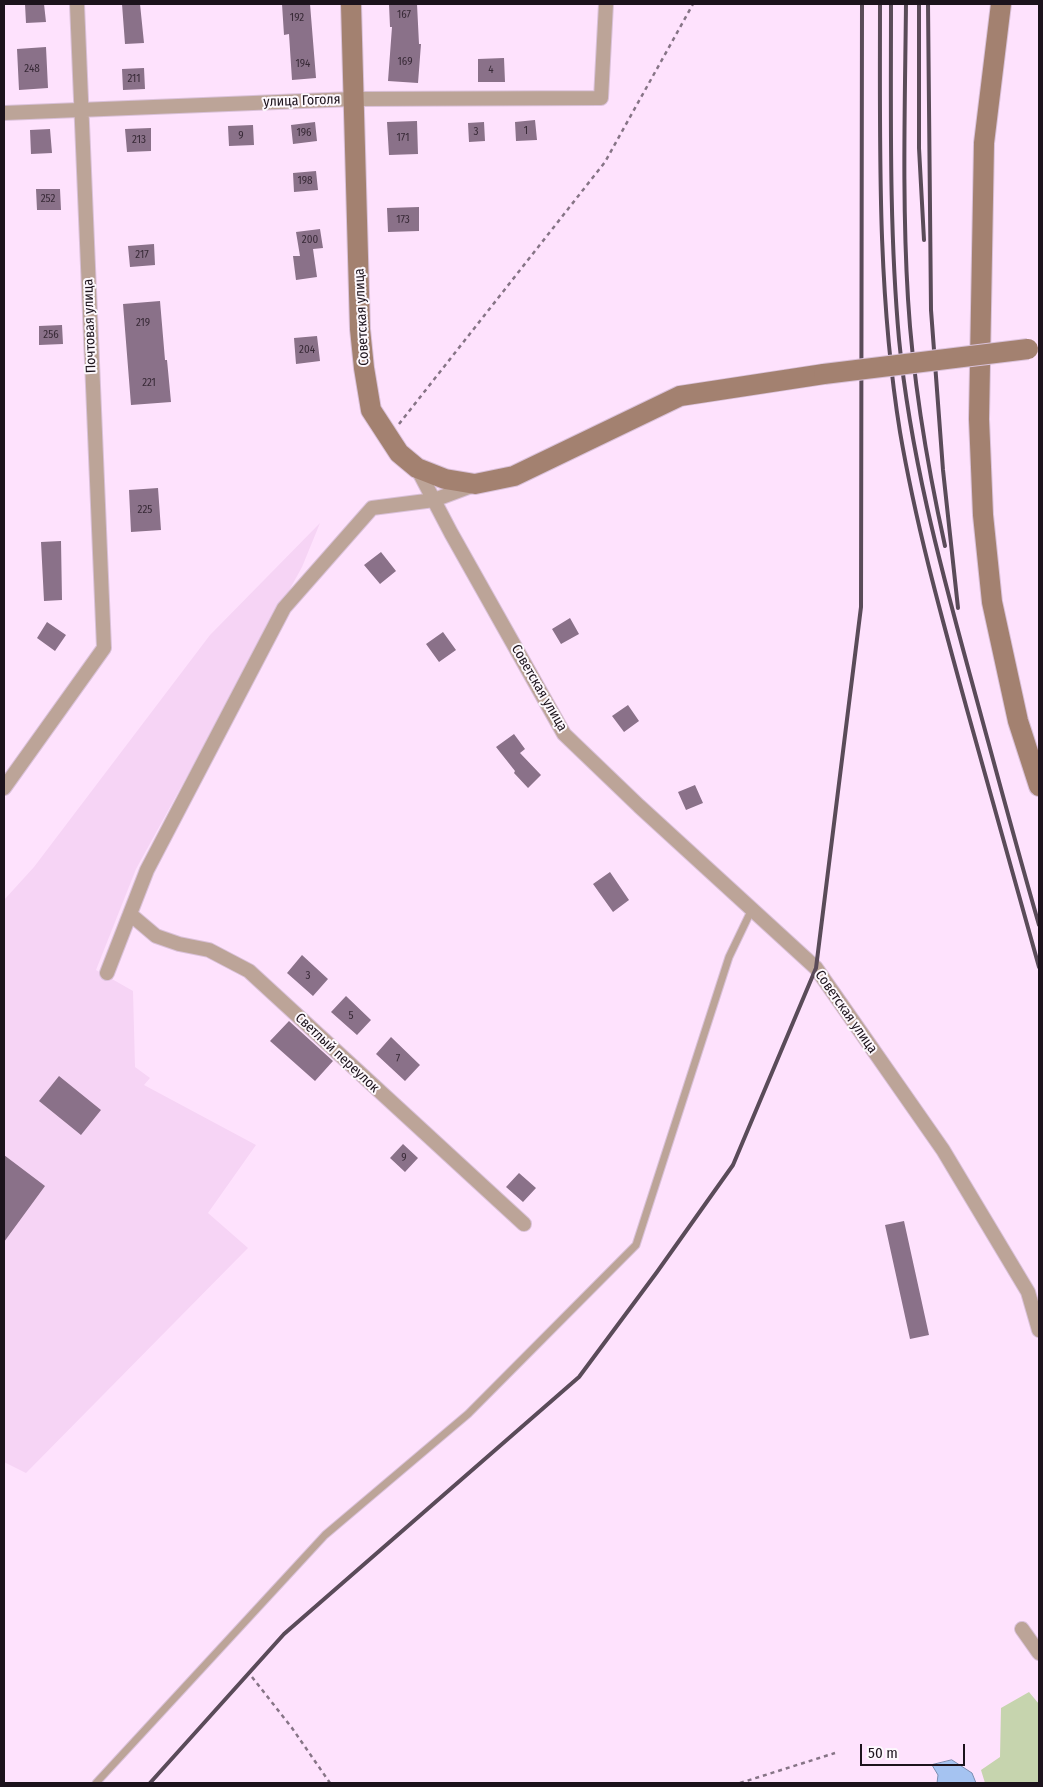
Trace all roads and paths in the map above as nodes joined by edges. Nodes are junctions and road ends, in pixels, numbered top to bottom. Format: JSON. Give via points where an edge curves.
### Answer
{"nodes":[{"id":1,"x":77,"y":4,"type":"edge"},
{"id":2,"x":351,"y":4,"type":"edge"},
{"id":3,"x":606,"y":4,"type":"edge"},
{"id":4,"x":693,"y":4,"type":"edge"},
{"id":5,"x":1001,"y":4,"type":"edge"},
{"id":6,"x":353,"y":99,"type":"junction"},
{"id":7,"x":81,"y":109,"type":"junction"},
{"id":8,"x":4,"y":113,"type":"edge"},
{"id":9,"x":1034,"y":348,"type":"edge"},
{"id":10,"x":388,"y":437,"type":"junction"},
{"id":11,"x":417,"y":468,"type":"junction"},
{"id":12,"x":475,"y":484,"type":"junction"},
{"id":13,"x":434,"y":500,"type":"junction"},
{"id":14,"x":1039,"y":786,"type":"edge"},
{"id":15,"x":4,"y":788,"type":"edge"},
{"id":16,"x":752,"y":909,"type":"junction"},
{"id":17,"x":130,"y":914,"type":"junction"},
{"id":18,"x":107,"y":973,"type":"dead end"},
{"id":19,"x":524,"y":1224,"type":"dead end"},
{"id":20,"x":1039,"y":1330,"type":"edge"},
{"id":21,"x":1022,"y":1629,"type":"dead end"},
{"id":22,"x":1039,"y":1653,"type":"edge"},
{"id":23,"x":252,"y":1677,"type":"dead end"},
{"id":24,"x":835,"y":1753,"type":"dead end"},
{"id":25,"x":96,"y":1783,"type":"edge"},
{"id":26,"x":330,"y":1783,"type":"edge"},
{"id":27,"x":740,"y":1783,"type":"edge"}],
"edges":[{"from":1,"to":7,"type":"street","name":"Почтовая улица"},
{"from":2,"to":6,"type":"street","name":"Советская улица"},
{"from":3,"to":6,"type":"street","name":"улица Гоголя","via":[[601,98]]},
{"from":4,"to":10,"type":"path","via":[[605,162]]},
{"from":5,"to":14,"type":"street","via":[[984,143],[979,419],[983,506],[992,602],[1018,721]]},
{"from":6,"to":7,"type":"street","name":"улица Гоголя"},
{"from":6,"to":10,"type":"street","name":"Советская улица","via":[[362,349],[372,410]]},
{"from":7,"to":8,"type":"street","name":"улица Гоголя"},
{"from":7,"to":15,"type":"street","name":"Почтовая улица","via":[[104,648]]},
{"from":9,"to":12,"type":"street","bridge":true,"via":[[680,396],[514,476]]},
{"from":10,"to":11,"type":"street","name":"Советская улица"},
{"from":11,"to":12,"type":"street","via":[[445,479]]},
{"from":11,"to":13,"type":"street","name":"Советская улица"},
{"from":12,"to":13,"type":"street"},
{"from":13,"to":16,"type":"street","name":"Советская улица","via":[[564,734]]},
{"from":13,"to":17,"type":"street","via":[[372,508],[284,608],[147,870]]},
{"from":16,"to":20,"type":"street","name":"Советская улица","via":[[816,968],[943,1150],[1028,1292]]},
{"from":16,"to":25,"type":"lane","via":[[729,957],[636,1245],[468,1414],[325,1535]]},
{"from":17,"to":18,"type":"street"},
{"from":17,"to":19,"type":"street","name":"Светлый переулок","via":[[156,936],[209,950],[249,971]]},
{"from":21,"to":22,"type":"street"},
{"from":23,"to":26,"type":"path"},
{"from":24,"to":27,"type":"path"}]}
